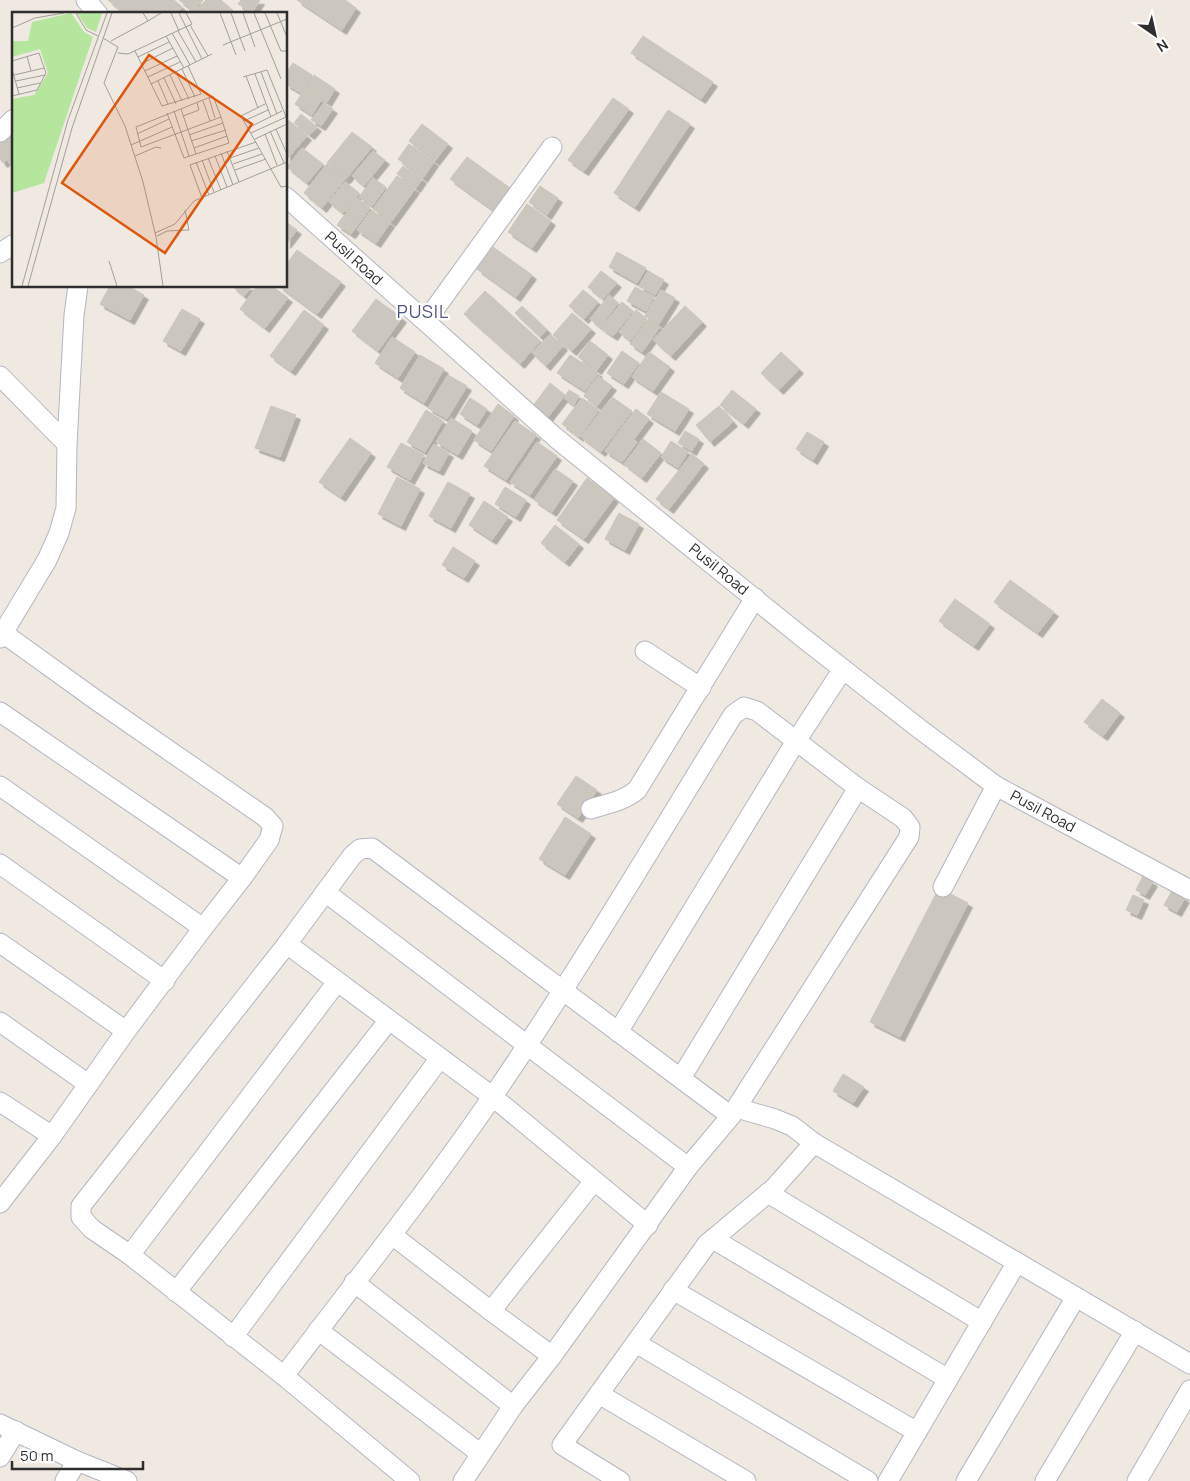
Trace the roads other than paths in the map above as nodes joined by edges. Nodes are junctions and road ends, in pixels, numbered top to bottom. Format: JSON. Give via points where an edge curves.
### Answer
{"nodes":[{"id":1,"x":86,"y":0,"type":"edge"},
{"id":2,"x":96,"y":12,"type":"edge"},
{"id":3,"x":12,"y":121,"type":"edge"},
{"id":4,"x":0,"y":132,"type":"edge"},
{"id":5,"x":552,"y":147,"type":"dead end"},
{"id":6,"x":288,"y":199,"type":"edge"},
{"id":7,"x":12,"y":245,"type":"edge"},
{"id":8,"x":0,"y":254,"type":"edge"},
{"id":9,"x":78,"y":288,"type":"edge"},
{"id":10,"x":426,"y":321,"type":"junction"},
{"id":11,"x":0,"y":376,"type":"edge"},
{"id":12,"x":67,"y":444,"type":"junction"},
{"id":13,"x":755,"y":598,"type":"junction"},
{"id":14,"x":2,"y":635,"type":"edge"},
{"id":15,"x":645,"y":651,"type":"dead end"},
{"id":16,"x":843,"y":669,"type":"junction"},
{"id":17,"x":701,"y":688,"type":"junction"},
{"id":18,"x":0,"y":712,"type":"edge"},
{"id":19,"x":796,"y":741,"type":"junction"},
{"id":20,"x":0,"y":786,"type":"edge"},
{"id":21,"x":996,"y":786,"type":"junction"},
{"id":22,"x":858,"y":788,"type":"junction"},
{"id":23,"x":590,"y":808,"type":"dead end"},
{"id":24,"x":0,"y":864,"type":"edge"},
{"id":25,"x":242,"y":878,"type":"junction"},
{"id":26,"x":943,"y":887,"type":"dead end"},
{"id":27,"x":1190,"y":890,"type":"edge"},
{"id":28,"x":325,"y":892,"type":"junction"},
{"id":29,"x":203,"y":928,"type":"junction"},
{"id":30,"x":0,"y":943,"type":"edge"},
{"id":31,"x":286,"y":944,"type":"junction"},
{"id":32,"x":165,"y":980,"type":"junction"},
{"id":33,"x":337,"y":982,"type":"junction"},
{"id":34,"x":564,"y":991,"type":"junction"},
{"id":35,"x":389,"y":1020,"type":"junction"},
{"id":36,"x":0,"y":1022,"type":"edge"},
{"id":37,"x":126,"y":1031,"type":"junction"},
{"id":38,"x":618,"y":1032,"type":"junction"},
{"id":39,"x":527,"y":1045,"type":"junction"},
{"id":40,"x":440,"y":1058,"type":"junction"},
{"id":41,"x":681,"y":1078,"type":"junction"},
{"id":42,"x":88,"y":1084,"type":"junction"},
{"id":43,"x":493,"y":1097,"type":"junction"},
{"id":44,"x":0,"y":1102,"type":"edge"},
{"id":45,"x":734,"y":1112,"type":"junction"},
{"id":46,"x":52,"y":1136,"type":"junction"},
{"id":47,"x":814,"y":1143,"type":"junction"},
{"id":48,"x":688,"y":1167,"type":"junction"},
{"id":49,"x":594,"y":1181,"type":"junction"},
{"id":50,"x":768,"y":1193,"type":"junction"},
{"id":51,"x":0,"y":1203,"type":"edge"},
{"id":52,"x":648,"y":1224,"type":"junction"},
{"id":53,"x":392,"y":1235,"type":"junction"},
{"id":54,"x":713,"y":1239,"type":"junction"},
{"id":55,"x":130,"y":1255,"type":"junction"},
{"id":56,"x":1017,"y":1262,"type":"junction"},
{"id":57,"x":354,"y":1282,"type":"junction"},
{"id":58,"x":674,"y":1290,"type":"junction"},
{"id":59,"x":176,"y":1292,"type":"junction"},
{"id":60,"x":1076,"y":1297,"type":"junction"},
{"id":61,"x":492,"y":1311,"type":"junction"},
{"id":62,"x":982,"y":1322,"type":"junction"},
{"id":63,"x":318,"y":1330,"type":"junction"},
{"id":64,"x":1135,"y":1331,"type":"junction"},
{"id":65,"x":233,"y":1337,"type":"junction"},
{"id":66,"x":636,"y":1343,"type":"junction"},
{"id":67,"x":552,"y":1356,"type":"junction"},
{"id":68,"x":1190,"y":1364,"type":"edge"},
{"id":69,"x":284,"y":1376,"type":"junction"},
{"id":70,"x":948,"y":1379,"type":"junction"},
{"id":71,"x":1190,"y":1390,"type":"edge"},
{"id":72,"x":599,"y":1394,"type":"junction"},
{"id":73,"x":513,"y":1406,"type":"junction"},
{"id":74,"x":8,"y":1427,"type":"edge"},
{"id":75,"x":917,"y":1432,"type":"junction"},
{"id":76,"x":481,"y":1454,"type":"junction"},
{"id":77,"x":0,"y":1457,"type":"edge"},
{"id":78,"x":77,"y":1461,"type":"junction"},
{"id":79,"x":65,"y":1481,"type":"edge"},
{"id":80,"x":127,"y":1481,"type":"edge"},
{"id":81,"x":410,"y":1481,"type":"edge"},
{"id":82,"x":463,"y":1481,"type":"edge"},
{"id":83,"x":620,"y":1481,"type":"edge"},
{"id":84,"x":746,"y":1481,"type":"edge"},
{"id":85,"x":868,"y":1481,"type":"edge"},
{"id":86,"x":888,"y":1481,"type":"edge"},
{"id":87,"x":966,"y":1481,"type":"edge"},
{"id":88,"x":1045,"y":1481,"type":"edge"},
{"id":89,"x":1137,"y":1481,"type":"edge"}],
"edges":[{"from":1,"to":2,"type":"street"},
{"from":3,"to":4,"type":"street"},
{"from":5,"to":10,"type":"street"},
{"from":6,"to":10,"type":"street","name":"Pusil Road"},
{"from":7,"to":8,"type":"street"},
{"from":9,"to":12,"type":"street"},
{"from":10,"to":13,"type":"street","name":"Pusil Road","via":[[556,438]]},
{"from":11,"to":12,"type":"street"},
{"from":12,"to":14,"type":"street","via":[[66,508],[59,533],[47,560]]},
{"from":13,"to":16,"type":"street","name":"Pusil Road"},
{"from":13,"to":17,"type":"street"},
{"from":14,"to":25,"type":"street","via":[[265,817],[272,826],[269,840]]},
{"from":15,"to":17,"type":"street"},
{"from":16,"to":19,"type":"street"},
{"from":16,"to":21,"type":"street","name":"Pusil Road"},
{"from":17,"to":23,"type":"street","via":[[637,790],[620,800]]},
{"from":18,"to":25,"type":"street"},
{"from":19,"to":22,"type":"street"},
{"from":19,"to":34,"type":"street","via":[[757,711],[744,707],[732,715]]},
{"from":19,"to":38,"type":"street"},
{"from":20,"to":29,"type":"street"},
{"from":21,"to":26,"type":"street"},
{"from":21,"to":27,"type":"street","name":"Pusil Road"},
{"from":22,"to":41,"type":"street"},
{"from":22,"to":45,"type":"street","via":[[903,818],[910,827],[909,837]]},
{"from":24,"to":32,"type":"street"},
{"from":25,"to":29,"type":"street"},
{"from":28,"to":31,"type":"street"},
{"from":28,"to":34,"type":"street","via":[[352,856],[360,849],[372,848]]},
{"from":28,"to":39,"type":"street"},
{"from":29,"to":32,"type":"street"},
{"from":30,"to":37,"type":"street"},
{"from":31,"to":33,"type":"street"},
{"from":31,"to":55,"type":"street","via":[[81,1206],[81,1217],[92,1228]]},
{"from":32,"to":37,"type":"street"},
{"from":33,"to":35,"type":"street"},
{"from":33,"to":55,"type":"street"},
{"from":34,"to":38,"type":"street"},
{"from":34,"to":39,"type":"street"},
{"from":35,"to":40,"type":"street"},
{"from":35,"to":59,"type":"street"},
{"from":36,"to":42,"type":"street"},
{"from":37,"to":42,"type":"street"},
{"from":38,"to":41,"type":"street"},
{"from":39,"to":43,"type":"street"},
{"from":39,"to":48,"type":"street"},
{"from":40,"to":43,"type":"street"},
{"from":40,"to":65,"type":"street"},
{"from":41,"to":45,"type":"street"},
{"from":42,"to":46,"type":"street"},
{"from":43,"to":49,"type":"street"},
{"from":43,"to":53,"type":"street"},
{"from":44,"to":46,"type":"street"},
{"from":45,"to":47,"type":"street","via":[[775,1119],[792,1126]]},
{"from":45,"to":48,"type":"street"},
{"from":46,"to":51,"type":"street"},
{"from":47,"to":50,"type":"street"},
{"from":47,"to":56,"type":"street"},
{"from":48,"to":52,"type":"street"},
{"from":49,"to":52,"type":"street"},
{"from":49,"to":61,"type":"street"},
{"from":50,"to":54,"type":"street"},
{"from":50,"to":62,"type":"street"},
{"from":52,"to":67,"type":"street"},
{"from":53,"to":57,"type":"street"},
{"from":53,"to":61,"type":"street"},
{"from":54,"to":58,"type":"street","via":[[706,1244]]},
{"from":54,"to":70,"type":"street"},
{"from":55,"to":59,"type":"street"},
{"from":56,"to":60,"type":"street"},
{"from":56,"to":62,"type":"street"},
{"from":57,"to":63,"type":"street"},
{"from":57,"to":73,"type":"street"},
{"from":58,"to":66,"type":"street"},
{"from":58,"to":75,"type":"street"},
{"from":59,"to":65,"type":"street"},
{"from":60,"to":64,"type":"street"},
{"from":60,"to":87,"type":"street"},
{"from":61,"to":67,"type":"street"},
{"from":62,"to":70,"type":"street"},
{"from":63,"to":69,"type":"street"},
{"from":63,"to":76,"type":"street"},
{"from":64,"to":68,"type":"street"},
{"from":64,"to":88,"type":"street"},
{"from":65,"to":69,"type":"street"},
{"from":66,"to":72,"type":"street"},
{"from":66,"to":85,"type":"street"},
{"from":67,"to":73,"type":"street"},
{"from":69,"to":81,"type":"street"},
{"from":70,"to":75,"type":"street"},
{"from":71,"to":89,"type":"street"},
{"from":72,"to":83,"type":"street","via":[[562,1445]]},
{"from":72,"to":84,"type":"street"},
{"from":73,"to":76,"type":"street"},
{"from":74,"to":77,"type":"street"},
{"from":74,"to":78,"type":"street"},
{"from":75,"to":86,"type":"street"},
{"from":76,"to":82,"type":"street"},
{"from":78,"to":79,"type":"street"},
{"from":78,"to":80,"type":"street"}]}
